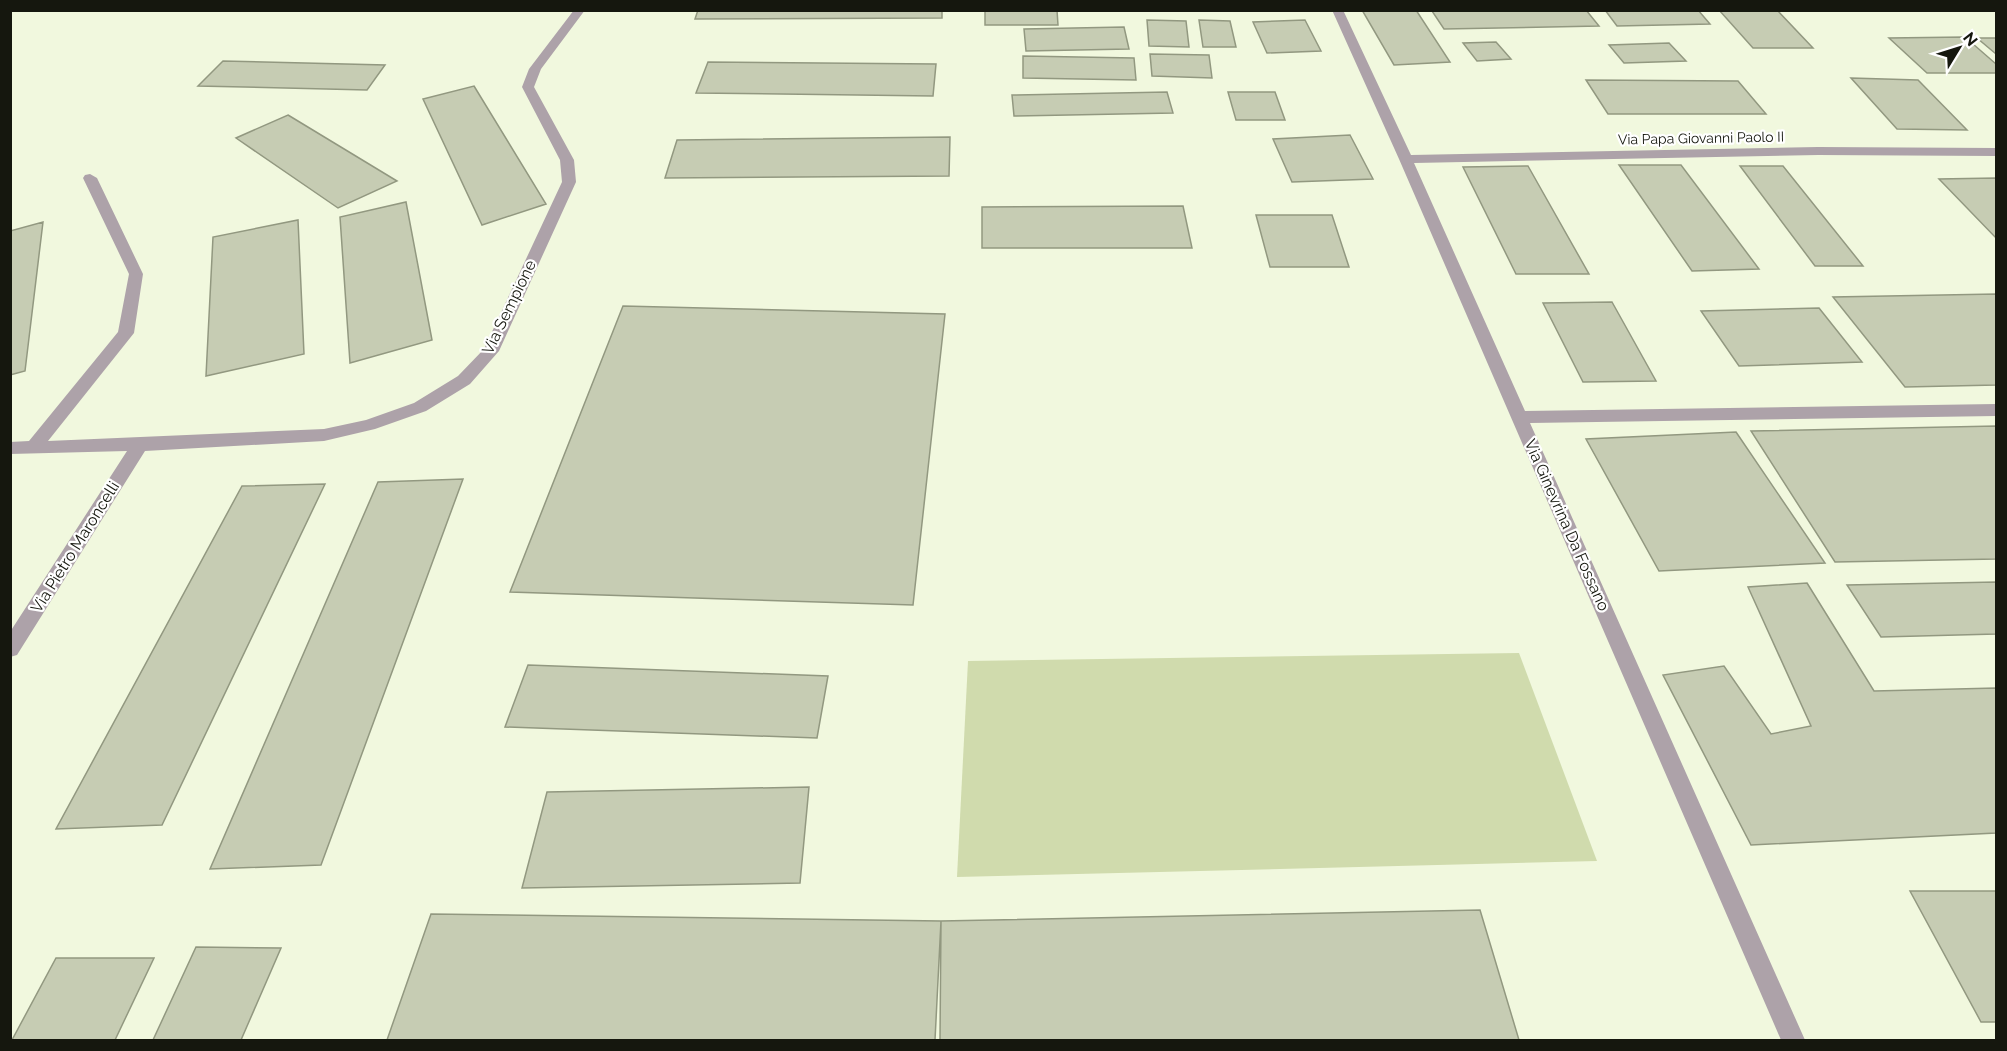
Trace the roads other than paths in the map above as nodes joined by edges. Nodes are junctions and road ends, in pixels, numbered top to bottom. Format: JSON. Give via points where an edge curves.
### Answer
{"nodes":[{"id":1,"x":580,"y":10,"type":"edge"},
{"id":2,"x":1337,"y":10,"type":"edge"},
{"id":3,"x":1996,"y":152,"type":"edge"},
{"id":4,"x":1406,"y":159,"type":"junction"},
{"id":5,"x":90,"y":178,"type":"dead end"},
{"id":6,"x":1996,"y":410,"type":"edge"},
{"id":7,"x":1520,"y":417,"type":"junction"},
{"id":8,"x":140,"y":445,"type":"junction"},
{"id":9,"x":34,"y":447,"type":"junction"},
{"id":10,"x":10,"y":448,"type":"edge"},
{"id":11,"x":10,"y":649,"type":"edge"},
{"id":12,"x":1793,"y":1041,"type":"edge"}],
"edges":[{"from":1,"to":8,"type":"street","name":"Via Sempione","via":[[535,69],[528,87],[567,159],[569,182],[491,351],[464,380],[420,407],[324,435]]},
{"from":2,"to":4,"type":"street","name":"Via Ginevrina Da Fossano"},
{"from":3,"to":4,"type":"street","name":"Via Papa Giovanni Paolo II","via":[[1818,151]]},
{"from":4,"to":7,"type":"street","name":"Via Ginevrina Da Fossano"},
{"from":5,"to":9,"type":"street","via":[[136,274],[126,333]]},
{"from":6,"to":7,"type":"street"},
{"from":7,"to":12,"type":"street","name":"Via Ginevrina Da Fossano"},
{"from":8,"to":9,"type":"street","name":"Via Sempione"},
{"from":8,"to":11,"type":"street","name":"Via Pietro Maroncelli"},
{"from":9,"to":10,"type":"street","name":"Via Sempione"}]}
